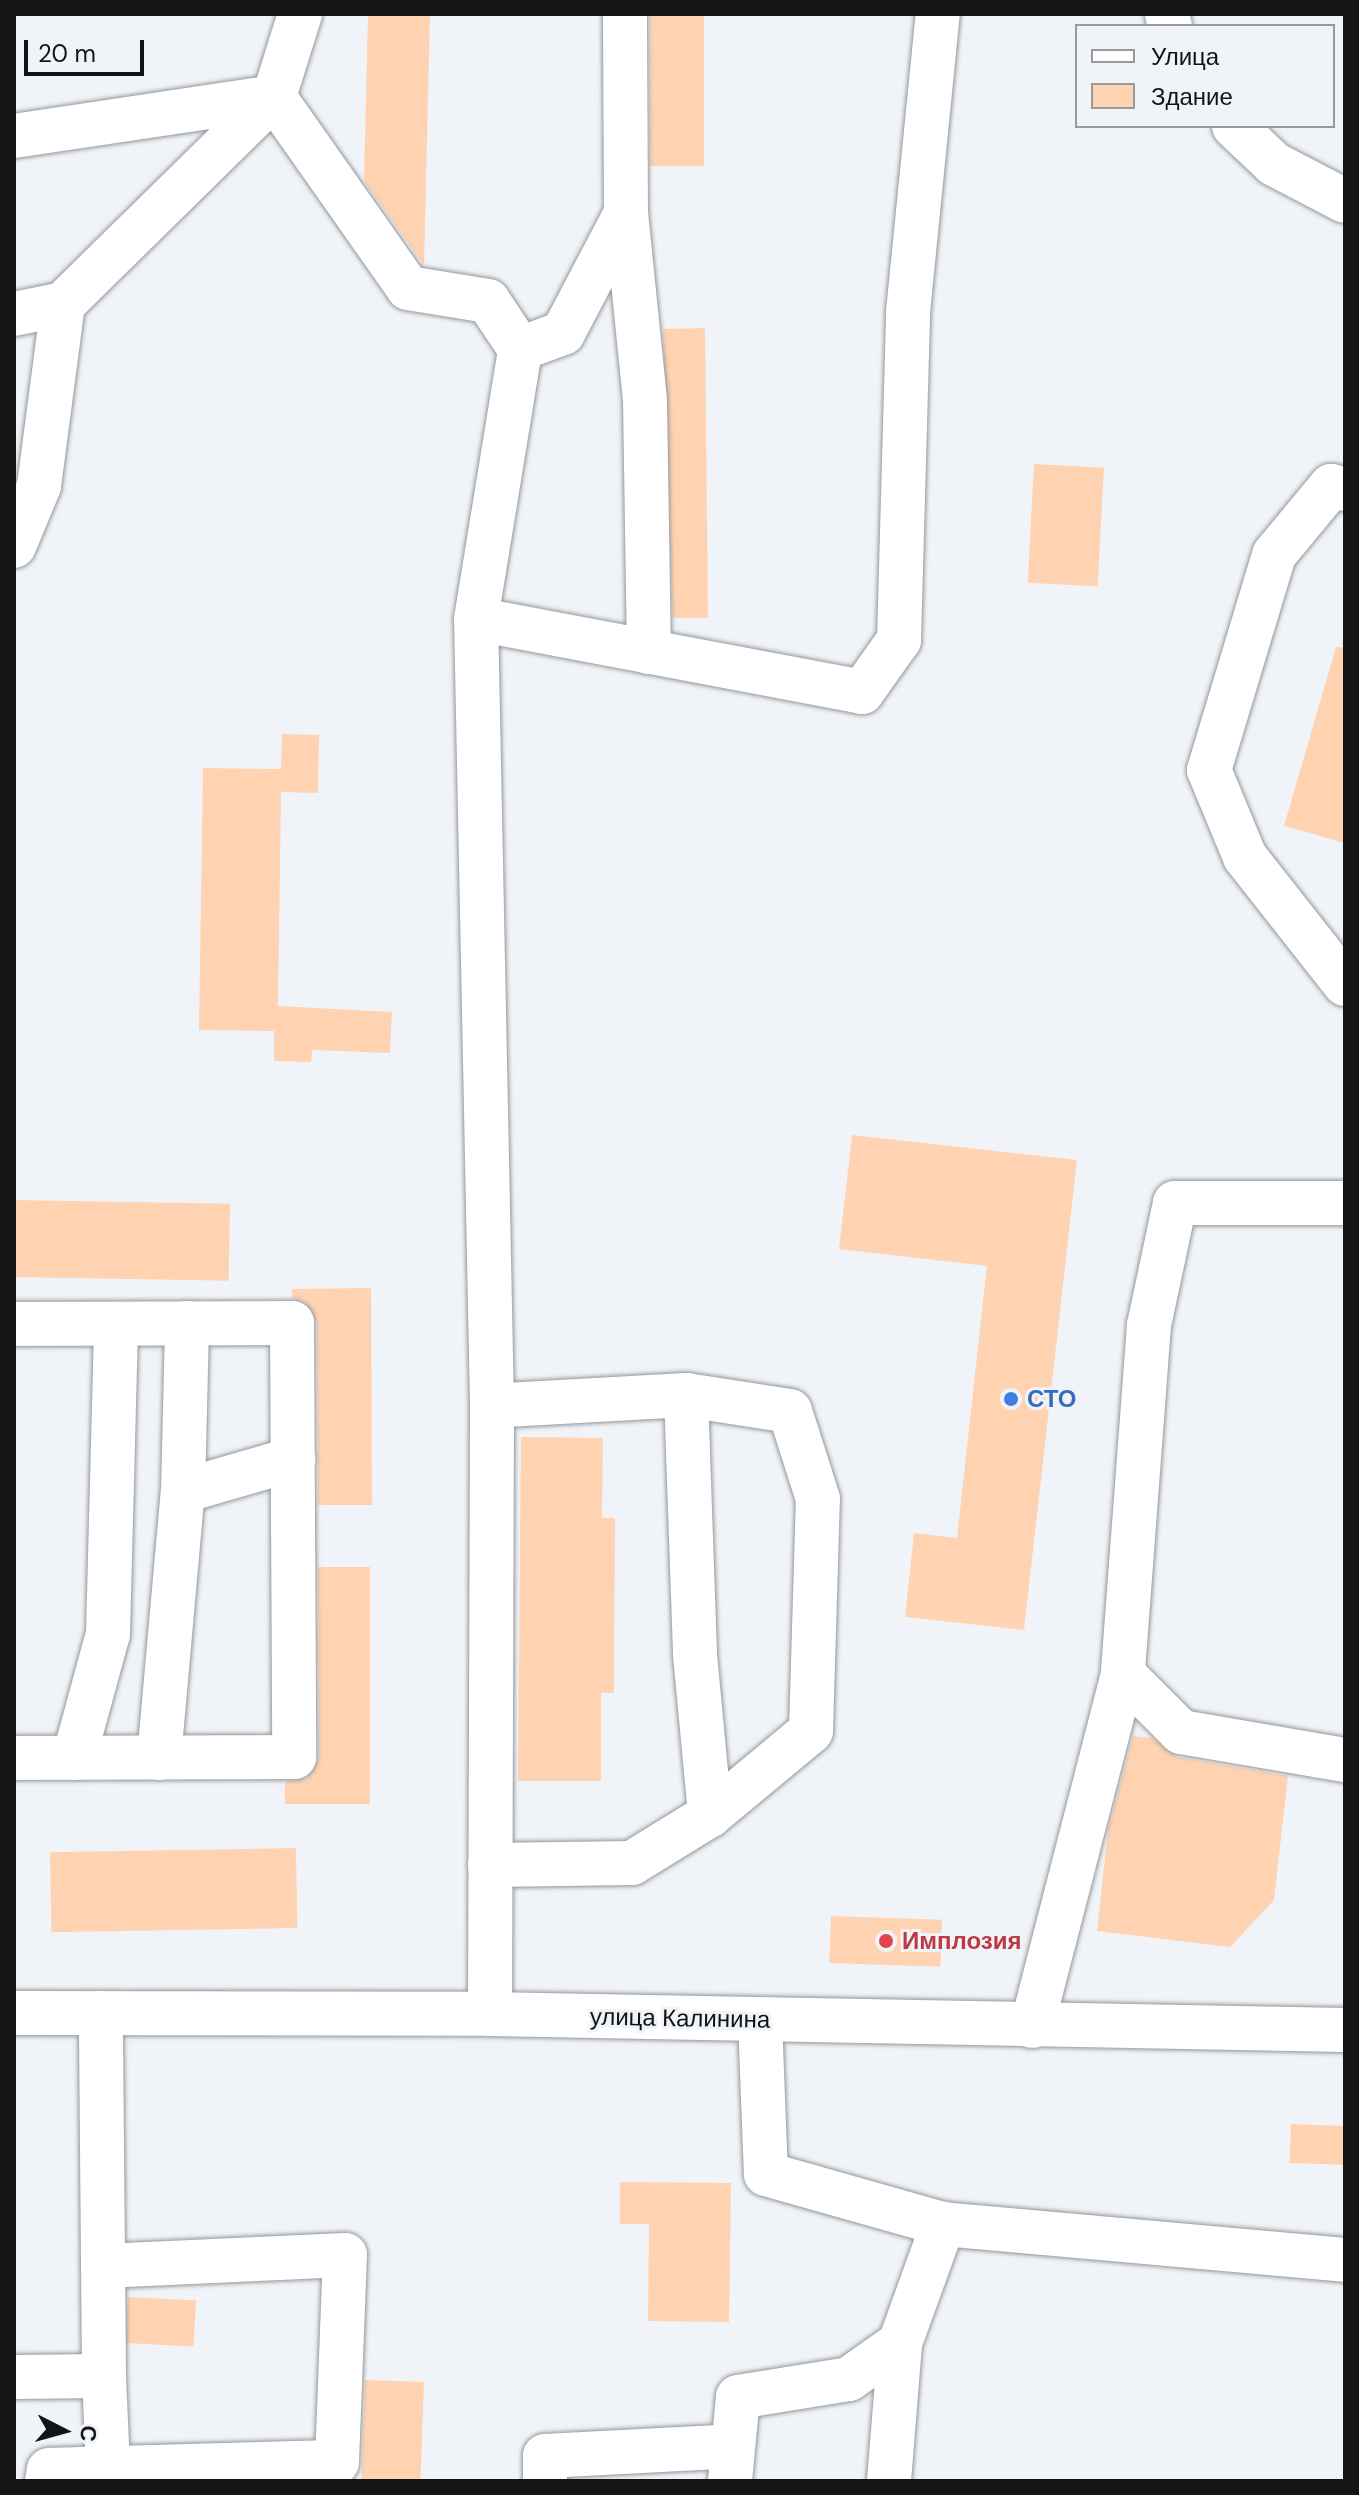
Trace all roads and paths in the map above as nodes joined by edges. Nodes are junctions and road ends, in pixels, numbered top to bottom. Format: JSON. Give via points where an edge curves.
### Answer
{"nodes":[{"id":1,"x":300,"y":14,"type":"edge"},
{"id":2,"x":625,"y":14,"type":"edge"},
{"id":3,"x":938,"y":14,"type":"edge"},
{"id":4,"x":274,"y":97,"type":"junction"},
{"id":5,"x":1236,"y":128,"type":"edge"},
{"id":6,"x":14,"y":136,"type":"edge"},
{"id":7,"x":1345,"y":201,"type":"edge"},
{"id":8,"x":626,"y":213,"type":"junction"},
{"id":9,"x":63,"y":304,"type":"junction"},
{"id":10,"x":14,"y":314,"type":"edge"},
{"id":11,"x":520,"y":349,"type":"junction"},
{"id":12,"x":1345,"y":489,"type":"edge"},
{"id":13,"x":14,"y":546,"type":"edge"},
{"id":14,"x":476,"y":619,"type":"junction"},
{"id":15,"x":649,"y":652,"type":"junction"},
{"id":16,"x":1345,"y":984,"type":"edge"},
{"id":17,"x":1345,"y":1203,"type":"edge"},
{"id":18,"x":187,"y":1323,"type":"junction"},
{"id":19,"x":14,"y":1324,"type":"edge"},
{"id":20,"x":116,"y":1324,"type":"junction"},
{"id":21,"x":686,"y":1395,"type":"junction"},
{"id":22,"x":492,"y":1406,"type":"junction"},
{"id":23,"x":293,"y":1459,"type":"junction"},
{"id":24,"x":183,"y":1491,"type":"junction"},
{"id":25,"x":1123,"y":1674,"type":"junction"},
{"id":26,"x":14,"y":1758,"type":"edge"},
{"id":27,"x":74,"y":1758,"type":"junction"},
{"id":28,"x":159,"y":1758,"type":"junction"},
{"id":29,"x":1345,"y":1760,"type":"edge"},
{"id":30,"x":710,"y":1815,"type":"junction"},
{"id":31,"x":490,"y":1865,"type":"junction"},
{"id":32,"x":14,"y":2013,"type":"edge"},
{"id":33,"x":101,"y":2013,"type":"junction"},
{"id":34,"x":490,"y":2014,"type":"junction"},
{"id":35,"x":760,"y":2020,"type":"junction"},
{"id":36,"x":1032,"y":2026,"type":"junction"},
{"id":37,"x":1345,"y":2030,"type":"edge"},
{"id":38,"x":943,"y":2224,"type":"junction"},
{"id":39,"x":1345,"y":2260,"type":"edge"},
{"id":40,"x":103,"y":2266,"type":"junction"},
{"id":41,"x":900,"y":2343,"type":"junction"},
{"id":42,"x":104,"y":2376,"type":"junction"},
{"id":43,"x":14,"y":2377,"type":"edge"},
{"id":44,"x":732,"y":2464,"type":"edge"},
{"id":45,"x":108,"y":2469,"type":"junction"},
{"id":46,"x":337,"y":2472,"type":"edge"},
{"id":47,"x":47,"y":2481,"type":"edge"},
{"id":48,"x":545,"y":2481,"type":"edge"},
{"id":49,"x":889,"y":2481,"type":"edge"}],
"edges":[{"from":1,"to":4,"type":"street"},
{"from":2,"to":8,"type":"street"},
{"from":3,"to":15,"type":"street","via":[[908,312],[899,640],[862,692]]},
{"from":4,"to":6,"type":"street"},
{"from":4,"to":9,"type":"street"},
{"from":4,"to":11,"type":"street","via":[[408,288],[488,301]]},
{"from":5,"to":7,"type":"street","via":[[1274,164]]},
{"from":8,"to":11,"type":"street","via":[[563,333]]},
{"from":8,"to":15,"type":"street","via":[[645,401]]},
{"from":9,"to":10,"type":"street"},
{"from":9,"to":13,"type":"street","via":[[39,486]]},
{"from":11,"to":14,"type":"street"},
{"from":12,"to":16,"type":"street","via":[[1331,486],[1274,555],[1209,770],[1245,857]]},
{"from":14,"to":15,"type":"street"},
{"from":14,"to":22,"type":"street"},
{"from":17,"to":25,"type":"street","via":[[1175,1203],[1149,1325]]},
{"from":18,"to":20,"type":"street"},
{"from":18,"to":23,"type":"street","via":[[292,1323]]},
{"from":18,"to":24,"type":"street"},
{"from":19,"to":20,"type":"street"},
{"from":20,"to":27,"type":"street","via":[[108,1634]]},
{"from":21,"to":22,"type":"street"},
{"from":21,"to":30,"type":"street","via":[[695,1655]]},
{"from":21,"to":30,"type":"street","via":[[790,1411],[818,1499],[811,1731]]},
{"from":22,"to":31,"type":"street"},
{"from":23,"to":24,"type":"street"},
{"from":23,"to":28,"type":"street","via":[[294,1757]]},
{"from":24,"to":28,"type":"street"},
{"from":25,"to":29,"type":"street","via":[[1181,1732]]},
{"from":25,"to":36,"type":"street"},
{"from":26,"to":27,"type":"street"},
{"from":27,"to":28,"type":"street"},
{"from":30,"to":31,"type":"street","via":[[632,1863]]},
{"from":31,"to":34,"type":"street"},
{"from":32,"to":33,"type":"street","name":"улица Калинина"},
{"from":33,"to":34,"type":"street","name":"улица Калинина"},
{"from":33,"to":40,"type":"street"},
{"from":34,"to":35,"type":"street","name":"улица Калинина"},
{"from":35,"to":36,"type":"street","name":"улица Калинина"},
{"from":35,"to":38,"type":"street","via":[[766,2174]]},
{"from":36,"to":37,"type":"street","name":"улица Калинина"},
{"from":38,"to":39,"type":"street"},
{"from":38,"to":41,"type":"street"},
{"from":40,"to":42,"type":"street"},
{"from":40,"to":46,"type":"street","via":[[345,2255]]},
{"from":41,"to":44,"type":"street","via":[[849,2379],[738,2397]]},
{"from":41,"to":49,"type":"street"},
{"from":42,"to":43,"type":"street"},
{"from":42,"to":45,"type":"street"},
{"from":44,"to":48,"type":"street","via":[[545,2456]]},
{"from":45,"to":46,"type":"street"},
{"from":45,"to":47,"type":"street","via":[[49,2470]]}]}
